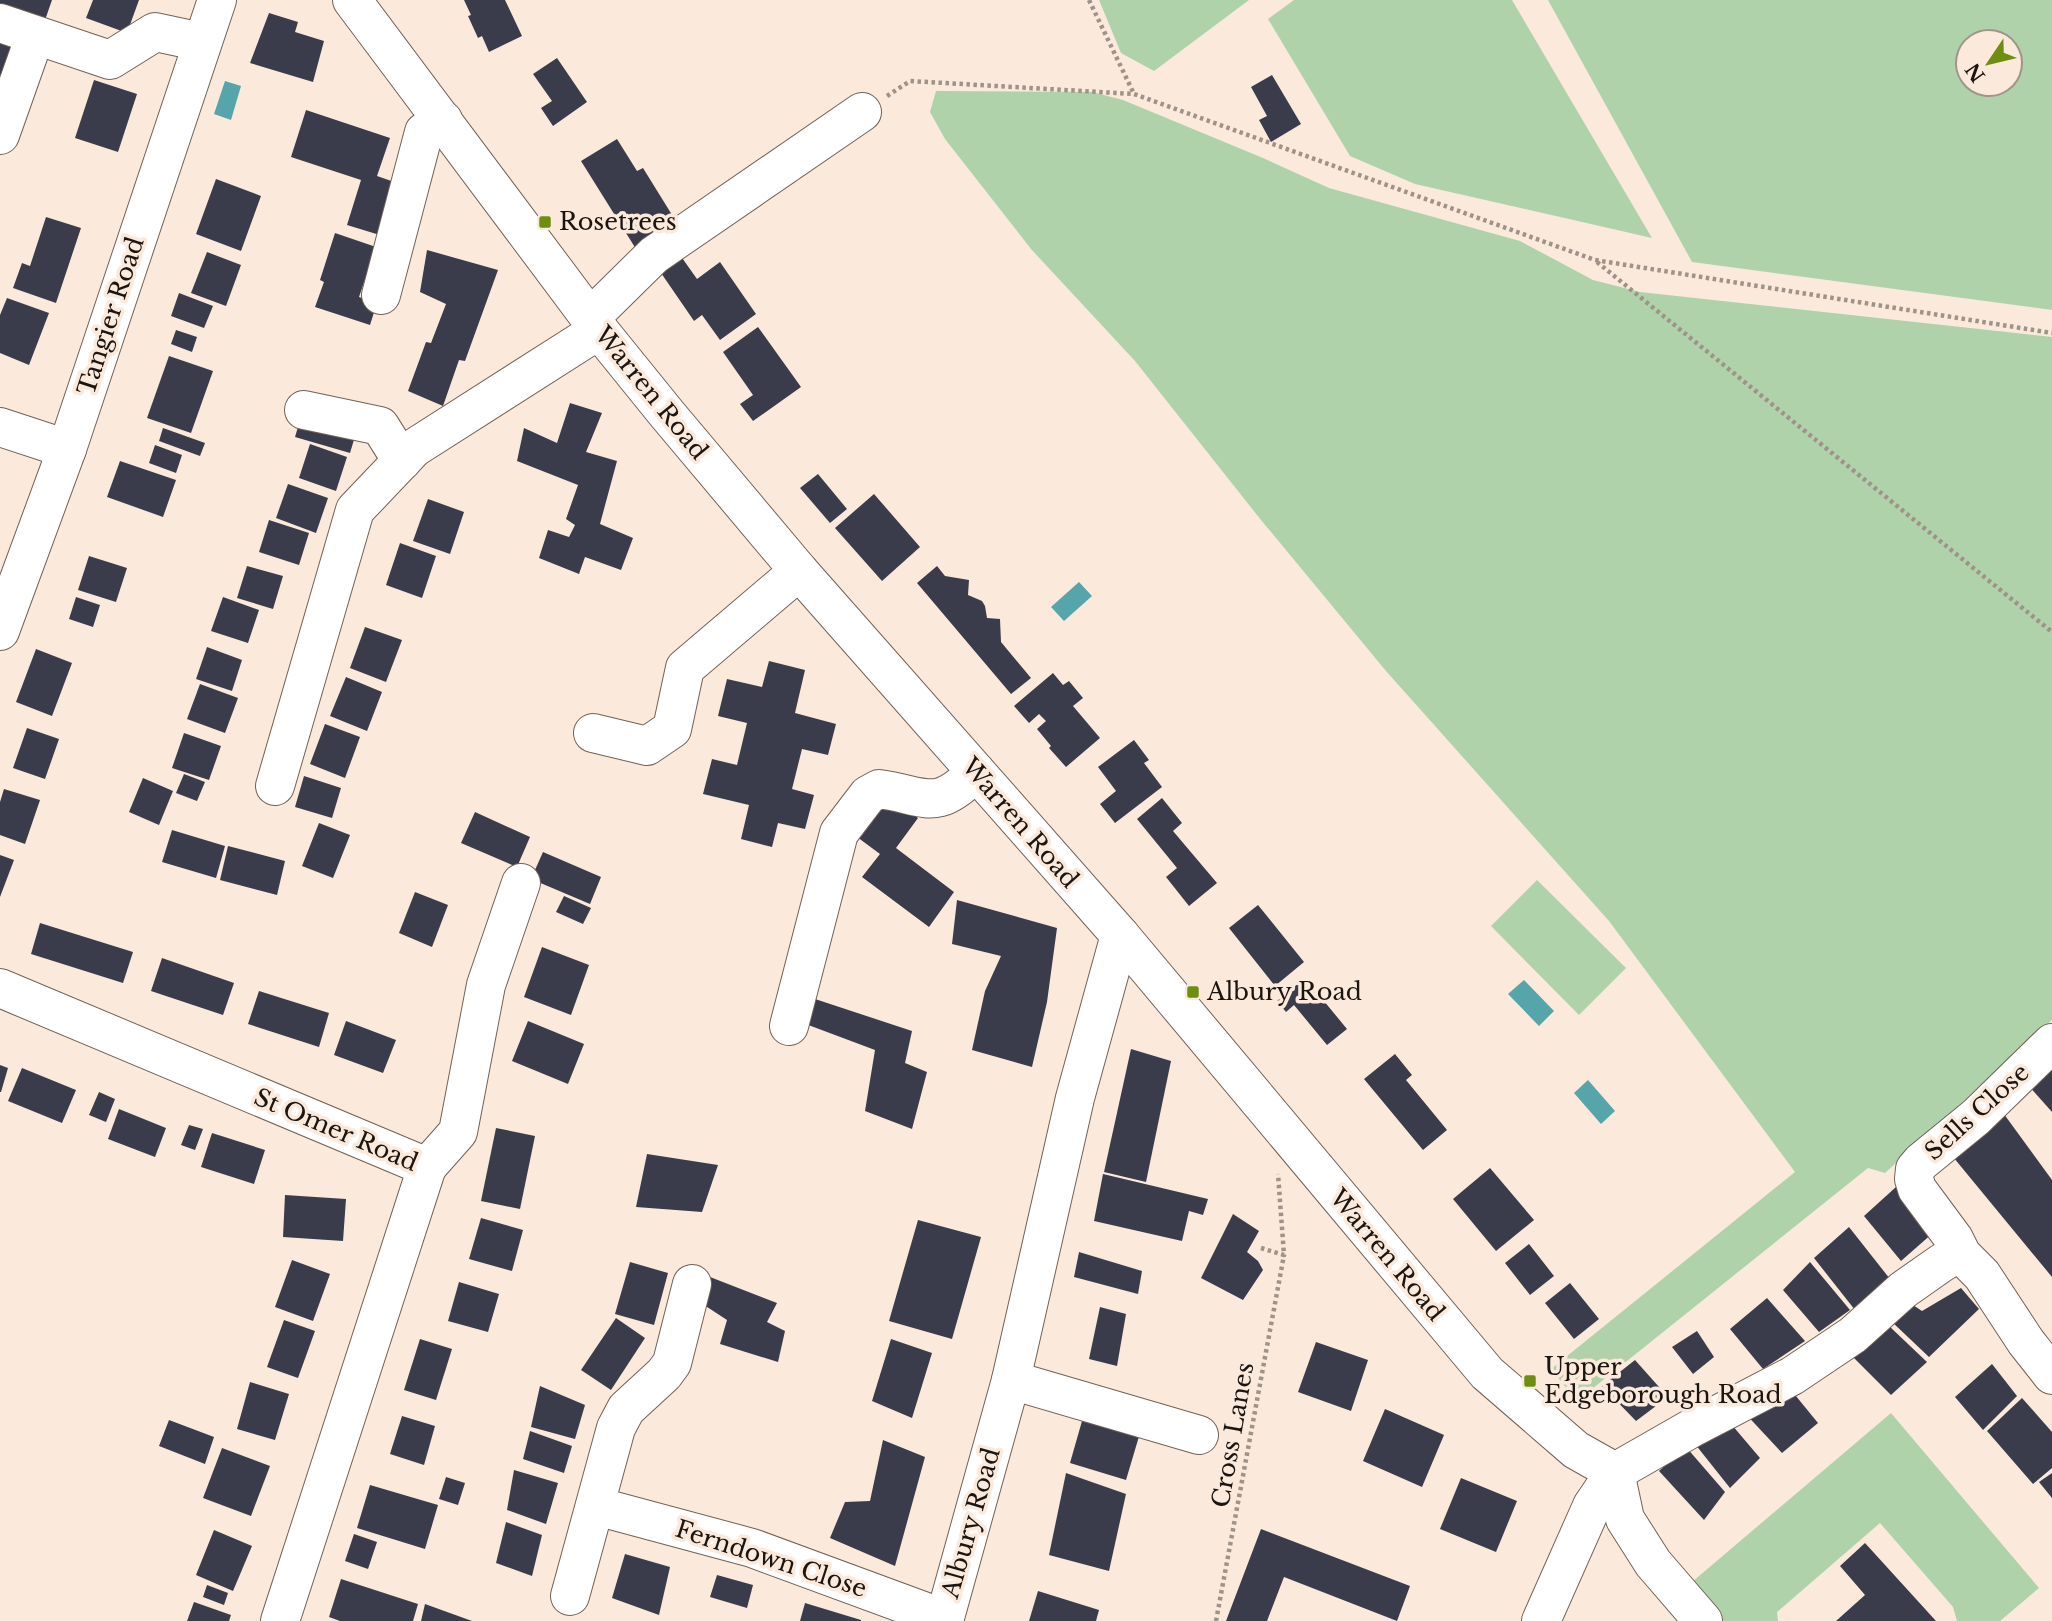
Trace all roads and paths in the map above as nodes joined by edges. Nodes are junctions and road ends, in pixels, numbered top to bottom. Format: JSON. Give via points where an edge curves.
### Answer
{"nodes":[{"id":1,"x":217,"y":0,"type":"edge"},
{"id":2,"x":352,"y":0,"type":"edge"},
{"id":3,"x":1089,"y":0,"type":"edge"},
{"id":4,"x":18,"y":29,"type":"edge"},
{"id":5,"x":202,"y":42,"type":"junction"},
{"id":6,"x":1134,"y":93,"type":"junction"},
{"id":7,"x":862,"y":112,"type":"joint"},
{"id":8,"x":443,"y":120,"type":"junction"},
{"id":9,"x":0,"y":135,"type":"edge"},
{"id":10,"x":1595,"y":260,"type":"junction"},
{"id":11,"x":381,"y":295,"type":"dead end"},
{"id":12,"x":595,"y":324,"type":"junction"},
{"id":13,"x":2052,"y":332,"type":"edge"},
{"id":14,"x":304,"y":410,"type":"dead end"},
{"id":15,"x":0,"y":427,"type":"edge"},
{"id":16,"x":67,"y":449,"type":"junction"},
{"id":17,"x":402,"y":461,"type":"junction"},
{"id":18,"x":799,"y":570,"type":"junction"},
{"id":19,"x":0,"y":631,"type":"edge"},
{"id":20,"x":2052,"y":632,"type":"edge"},
{"id":21,"x":593,"y":733,"type":"dead end"},
{"id":22,"x":976,"y":772,"type":"junction"},
{"id":23,"x":275,"y":786,"type":"dead end"},
{"id":24,"x":521,"y":883,"type":"dead end"},
{"id":25,"x":1120,"y":935,"type":"junction"},
{"id":26,"x":0,"y":988,"type":"edge"},
{"id":27,"x":789,"y":1027,"type":"dead end"},
{"id":28,"x":2052,"y":1043,"type":"edge"},
{"id":29,"x":1273,"y":1121,"type":"junction"},
{"id":30,"x":427,"y":1167,"type":"junction"},
{"id":31,"x":1261,"y":1248,"type":"dead end"},
{"id":32,"x":1284,"y":1255,"type":"junction"},
{"id":33,"x":1962,"y":1255,"type":"junction"},
{"id":34,"x":692,"y":1284,"type":"dead end"},
{"id":35,"x":2052,"y":1375,"type":"edge"},
{"id":36,"x":1011,"y":1380,"type":"junction"},
{"id":37,"x":1199,"y":1435,"type":"dead end"},
{"id":38,"x":1615,"y":1472,"type":"junction"},
{"id":39,"x":596,"y":1506,"type":"junction"},
{"id":40,"x":570,"y":1596,"type":"dead end"},
{"id":41,"x":944,"y":1620,"type":"edge"},
{"id":42,"x":280,"y":1621,"type":"edge"},
{"id":43,"x":1216,"y":1621,"type":"edge"},
{"id":44,"x":1541,"y":1621,"type":"edge"},
{"id":45,"x":1703,"y":1621,"type":"edge"}],
"edges":[{"from":1,"to":5,"type":"street","name":"Tangier Road"},
{"from":2,"to":8,"type":"street","name":"Warren Road"},
{"from":3,"to":6,"type":"path"},
{"from":4,"to":5,"type":"street","via":[[110,60],[155,32]]},
{"from":4,"to":9,"type":"street"},
{"from":5,"to":16,"type":"street","name":"Tangier Road"},
{"from":6,"to":7,"type":"path","via":[[910,81]]},
{"from":6,"to":10,"type":"path"},
{"from":7,"to":12,"type":"street","via":[[653,255]]},
{"from":8,"to":11,"type":"street","via":[[424,132]]},
{"from":8,"to":12,"type":"street","name":"Warren Road"},
{"from":10,"to":13,"type":"path"},
{"from":10,"to":20,"type":"path"},
{"from":12,"to":17,"type":"street"},
{"from":12,"to":18,"type":"street","name":"Warren Road"},
{"from":14,"to":17,"type":"street","via":[[380,426]]},
{"from":15,"to":16,"type":"street"},
{"from":16,"to":19,"type":"street","name":"Tangier Road"},
{"from":17,"to":23,"type":"street","via":[[355,510]]},
{"from":18,"to":21,"type":"street","via":[[685,668],[673,729],[647,746]]},
{"from":18,"to":22,"type":"street","name":"Warren Road"},
{"from":22,"to":25,"type":"street","name":"Warren Road"},
{"from":22,"to":27,"type":"street","via":[[938,799],[879,789],[868,795],[839,833]]},
{"from":24,"to":30,"type":"street","via":[[486,985],[458,1132]]},
{"from":25,"to":29,"type":"street","name":"Warren Road"},
{"from":25,"to":36,"type":"street","name":"Albury Road","via":[[1072,1110]]},
{"from":26,"to":30,"type":"street","name":"St Omer Road"},
{"from":28,"to":33,"type":"street","name":"Sells Close","via":[[1915,1169],[1917,1189]]},
{"from":29,"to":32,"type":"path","name":"Cross Lanes"},
{"from":29,"to":38,"type":"street","name":"Warren Road","via":[[1487,1373],[1577,1450]]},
{"from":30,"to":42,"type":"street","name":"St Omer Road"},
{"from":31,"to":32,"type":"path"},
{"from":32,"to":43,"type":"path","name":"Cross Lanes"},
{"from":33,"to":35,"type":"street","via":[[1982,1275]]},
{"from":33,"to":38,"type":"street","via":[[1951,1257],[1903,1290],[1853,1335],[1800,1371]]},
{"from":34,"to":39,"type":"street","via":[[672,1363],[626,1409],[616,1428]]},
{"from":36,"to":37,"type":"street"},
{"from":36,"to":41,"type":"street","name":"Albury Road"},
{"from":38,"to":44,"type":"street","via":[[1592,1506]]},
{"from":38,"to":45,"type":"street","via":[[1625,1519],[1653,1563]]},
{"from":39,"to":40,"type":"street"},
{"from":39,"to":41,"type":"street","name":"Ferndown Close","via":[[752,1548]]}]}
